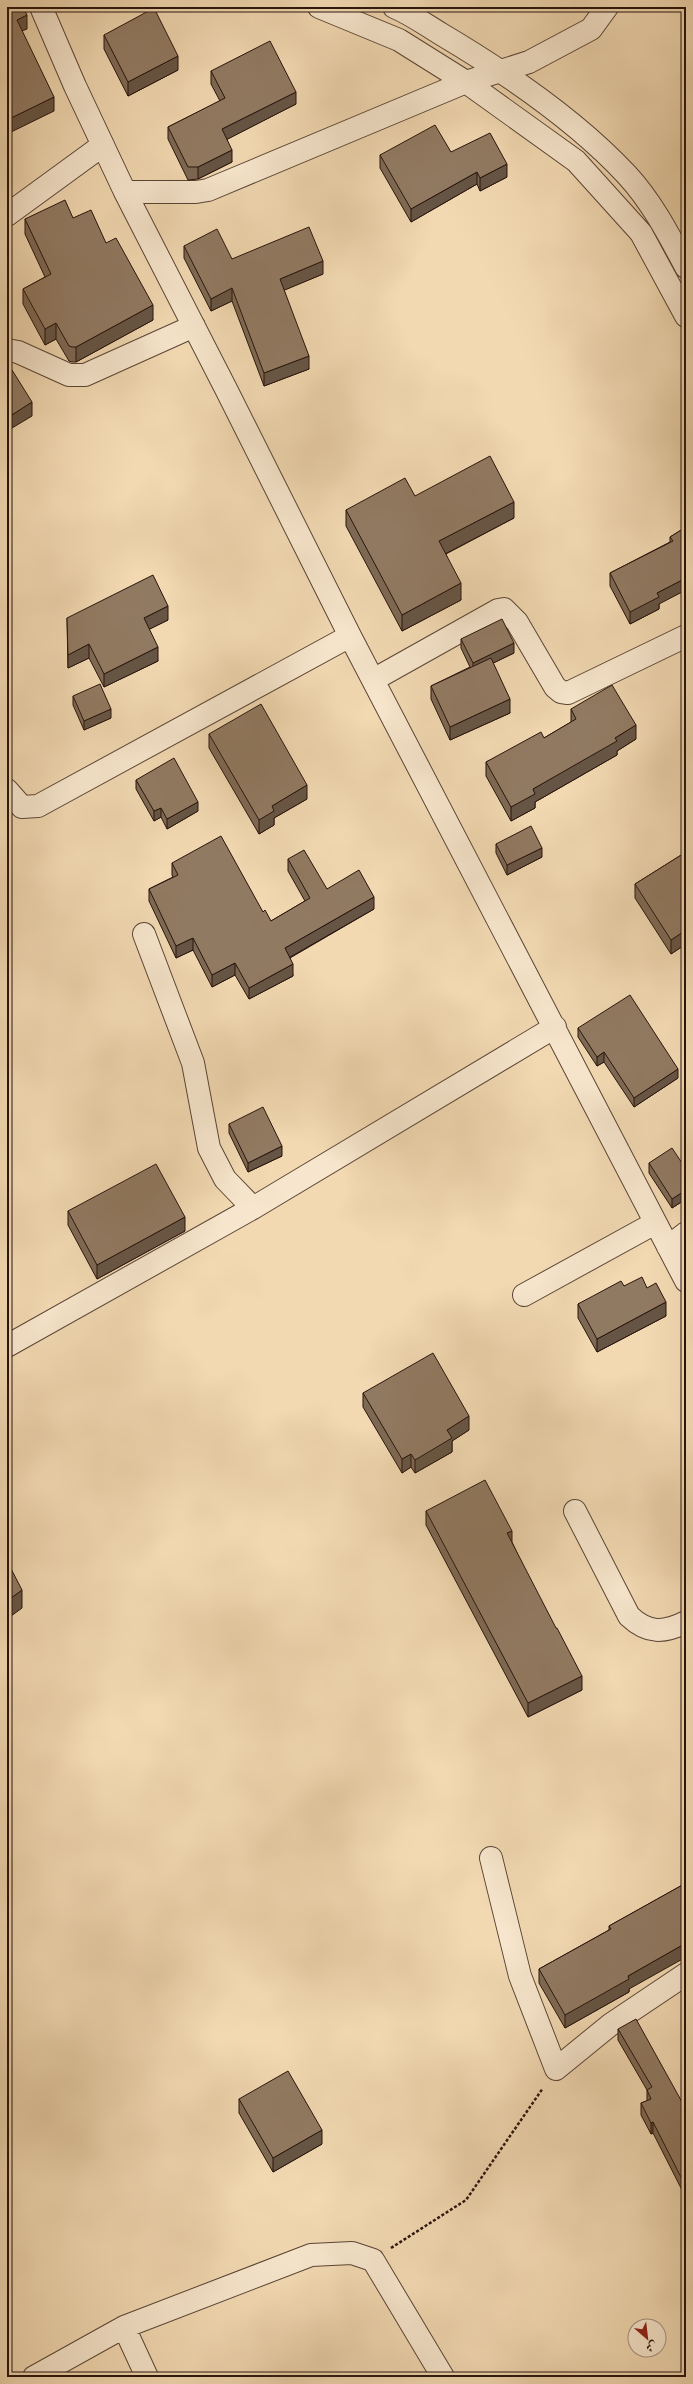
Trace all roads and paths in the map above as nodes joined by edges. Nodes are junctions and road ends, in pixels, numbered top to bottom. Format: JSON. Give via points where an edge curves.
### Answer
{"nodes":[{"id":1,"x":42,"y":7,"type":"edge"},
{"id":2,"x":319,"y":7,"type":"edge"},
{"id":3,"x":394,"y":7,"type":"edge"},
{"id":4,"x":607,"y":7,"type":"edge"},
{"id":5,"x":498,"y":71,"type":"junction"},
{"id":6,"x":466,"y":82,"type":"junction"},
{"id":7,"x":103,"y":145,"type":"junction"},
{"id":8,"x":124,"y":192,"type":"junction"},
{"id":9,"x":7,"y":215,"type":"edge"},
{"id":10,"x":686,"y":267,"type":"edge"},
{"id":11,"x":686,"y":316,"type":"edge"},
{"id":12,"x":194,"y":326,"type":"junction"},
{"id":13,"x":7,"y":350,"type":"edge"},
{"id":14,"x":350,"y":636,"type":"junction"},
{"id":15,"x":686,"y":636,"type":"edge"},
{"id":16,"x":373,"y":680,"type":"junction"},
{"id":17,"x":7,"y":790,"type":"edge"},
{"id":18,"x":144,"y":934,"type":"dead end"},
{"id":19,"x":555,"y":1027,"type":"junction"},
{"id":20,"x":253,"y":1208,"type":"junction"},
{"id":21,"x":655,"y":1223,"type":"junction"},
{"id":22,"x":686,"y":1233,"type":"edge"},
{"id":23,"x":668,"y":1247,"type":"junction"},
{"id":24,"x":686,"y":1281,"type":"edge"},
{"id":25,"x":524,"y":1295,"type":"dead end"},
{"id":26,"x":7,"y":1346,"type":"edge"},
{"id":27,"x":575,"y":1511,"type":"dead end"},
{"id":28,"x":686,"y":1622,"type":"edge"},
{"id":29,"x":491,"y":1858,"type":"dead end"},
{"id":30,"x":686,"y":1974,"type":"edge"},
{"id":31,"x":556,"y":2070,"type":"junction"},
{"id":32,"x":373,"y":2260,"type":"junction"},
{"id":33,"x":124,"y":2328,"type":"junction"},
{"id":34,"x":34,"y":2377,"type":"edge"},
{"id":35,"x":147,"y":2377,"type":"edge"},
{"id":36,"x":443,"y":2377,"type":"edge"}],
"edges":[{"from":1,"to":7,"type":"street"},
{"from":2,"to":6,"type":"street","via":[[399,40]]},
{"from":3,"to":5,"type":"street","via":[[471,52]]},
{"from":4,"to":5,"type":"street","via":[[591,29],[578,37],[529,62]]},
{"from":5,"to":6,"type":"street"},
{"from":5,"to":10,"type":"street","via":[[570,122],[628,176],[663,224]]},
{"from":6,"to":8,"type":"street","via":[[208,190]]},
{"from":6,"to":11,"type":"street","via":[[576,161],[641,233]]},
{"from":7,"to":8,"type":"street"},
{"from":7,"to":9,"type":"street"},
{"from":8,"to":12,"type":"street"},
{"from":12,"to":13,"type":"street","via":[[85,375],[69,375],[18,352]]},
{"from":12,"to":14,"type":"street"},
{"from":14,"to":16,"type":"street"},
{"from":14,"to":17,"type":"street","via":[[38,806],[22,807]]},
{"from":15,"to":16,"type":"street","via":[[568,694],[555,687],[518,622],[504,609]]},
{"from":16,"to":19,"type":"street"},
{"from":18,"to":20,"type":"street","via":[[193,1063],[209,1148],[225,1179]]},
{"from":19,"to":20,"type":"street"},
{"from":19,"to":21,"type":"street"},
{"from":20,"to":26,"type":"street"},
{"from":21,"to":23,"type":"street"},
{"from":21,"to":25,"type":"street"},
{"from":22,"to":23,"type":"street"},
{"from":23,"to":24,"type":"street"},
{"from":27,"to":28,"type":"street","via":[[629,1616],[638,1625],[654,1631],[665,1631]]},
{"from":29,"to":31,"type":"street","via":[[520,1976]]},
{"from":30,"to":31,"type":"street","via":[[610,2025]]},
{"from":31,"to":32,"type":"path","via":[[466,2200]]},
{"from":32,"to":33,"type":"street","via":[[352,2252],[311,2255]]},
{"from":32,"to":36,"type":"street"},
{"from":33,"to":34,"type":"street"},
{"from":33,"to":35,"type":"street"}]}
